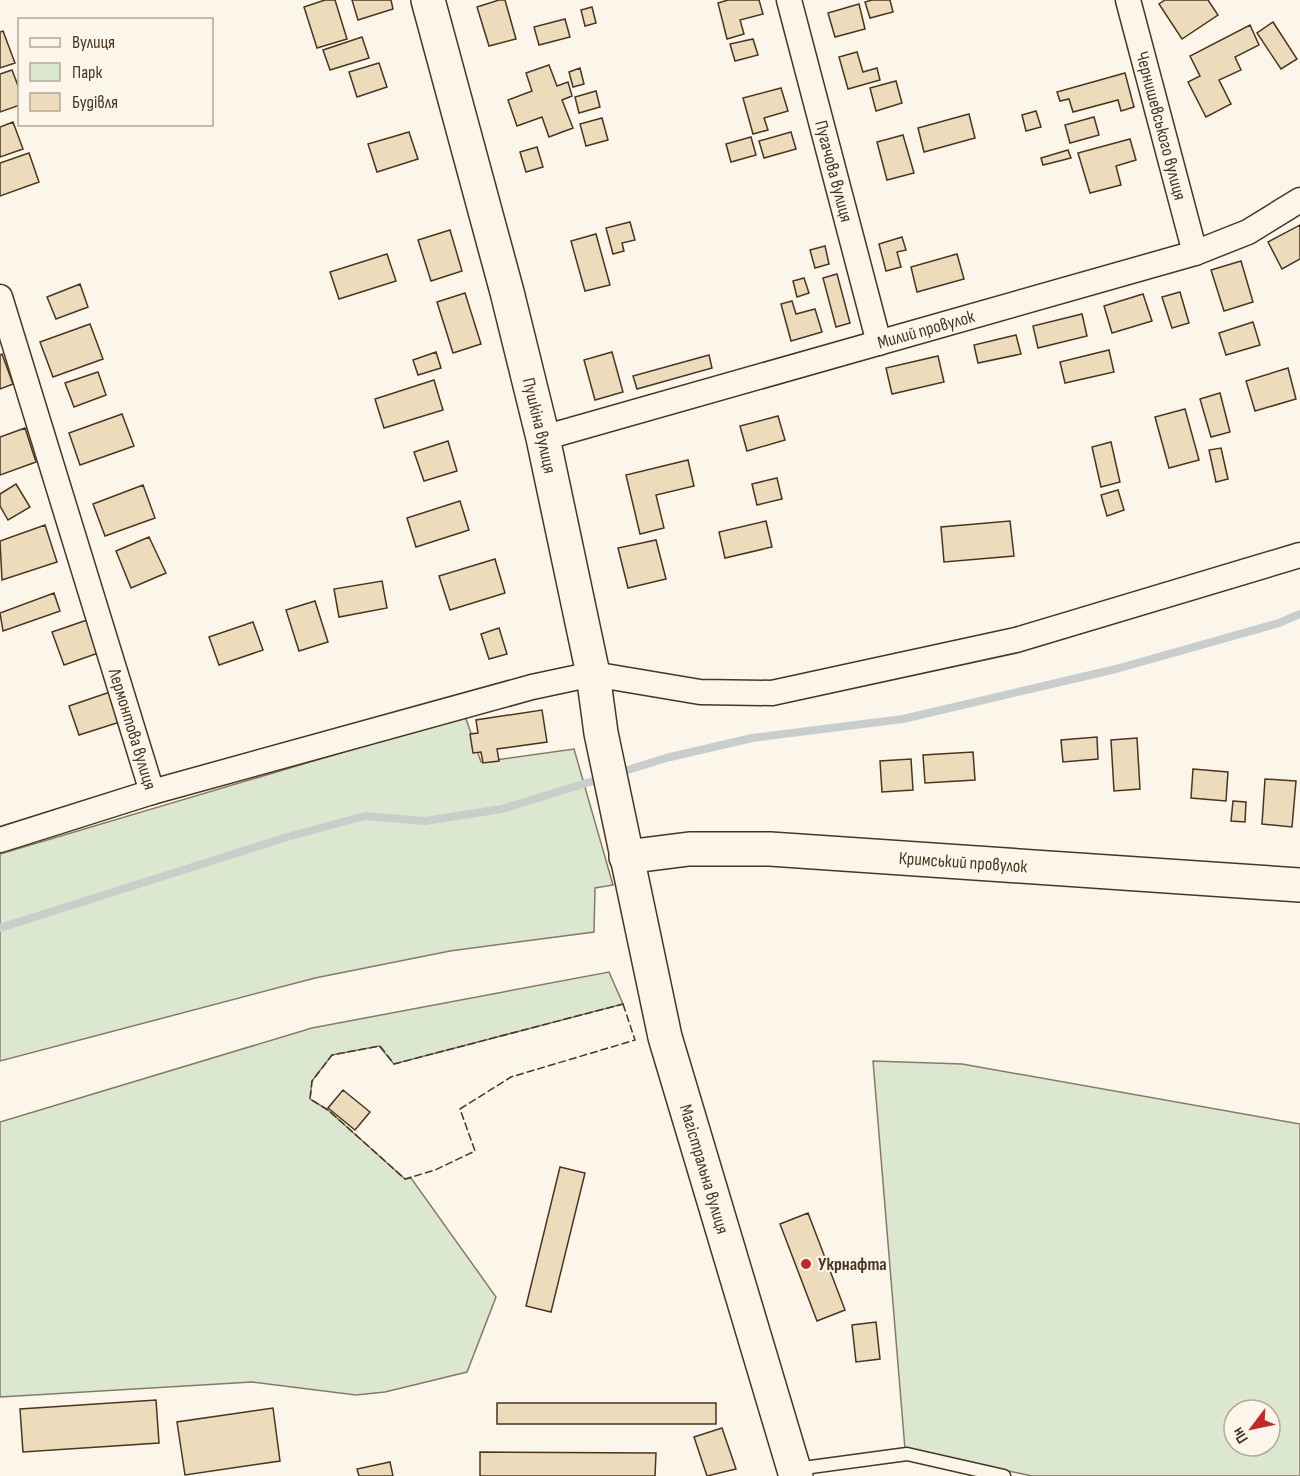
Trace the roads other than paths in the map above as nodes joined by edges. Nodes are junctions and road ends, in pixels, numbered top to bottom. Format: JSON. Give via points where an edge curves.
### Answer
{"nodes":[{"id":1,"x":428,"y":0,"type":"edge"},
{"id":2,"x":789,"y":0,"type":"edge"},
{"id":3,"x":1128,"y":0,"type":"edge"},
{"id":4,"x":1300,"y":200,"type":"edge"},
{"id":5,"x":1195,"y":253,"type":"junction"},
{"id":6,"x":0,"y":297,"type":"edge"},
{"id":7,"x":879,"y":343,"type":"junction"},
{"id":8,"x":543,"y":438,"type":"junction"},
{"id":9,"x":1300,"y":555,"type":"edge"},
{"id":10,"x":593,"y":674,"type":"junction"},
{"id":11,"x":152,"y":792,"type":"junction"},
{"id":12,"x":0,"y":840,"type":"edge"},
{"id":13,"x":626,"y":857,"type":"junction"},
{"id":14,"x":1300,"y":885,"type":"edge"},
{"id":15,"x":795,"y":1472,"type":"edge"},
{"id":16,"x":1004,"y":1476,"type":"edge"}],
"edges":[{"from":1,"to":8,"type":"main road","name":"Пушкіна вулиця"},
{"from":2,"to":7,"type":"street","name":"Пугачова вулиця"},
{"from":3,"to":5,"type":"street","name":"Чернишевського вулиця"},
{"from":4,"to":5,"type":"street","name":"Милий провулок","via":[[1248,232]]},
{"from":5,"to":7,"type":"street","name":"Милий провулок"},
{"from":6,"to":11,"type":"street","name":"Лермонтова вулиця"},
{"from":7,"to":8,"type":"street","name":"Милий провулок"},
{"from":8,"to":10,"type":"main road","name":"Пушкіна вулиця"},
{"from":9,"to":10,"type":"street","via":[[1016,640],[772,693],[700,692]]},
{"from":10,"to":11,"type":"street","name":"Лермонтова вулиця","via":[[532,687]]},
{"from":10,"to":13,"type":"main road","name":"Пушкіна вулиця"},
{"from":11,"to":12,"type":"street"},
{"from":13,"to":14,"type":"main road","name":"Кримський провулок","via":[[689,849],[770,849]]},
{"from":13,"to":15,"type":"main road","name":"Магістральна вулиця","via":[[664,1037]]},
{"from":15,"to":16,"type":"lane","via":[[907,1454]]}]}
